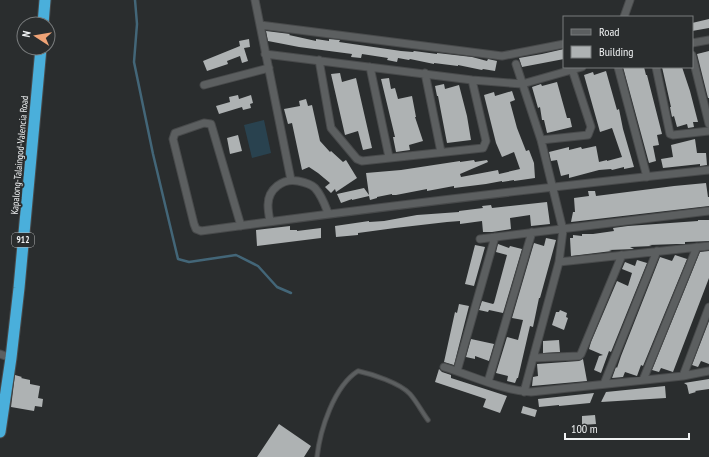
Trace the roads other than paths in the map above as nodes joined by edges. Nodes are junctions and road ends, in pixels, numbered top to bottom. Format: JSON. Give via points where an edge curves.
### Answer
{"nodes":[{"id":1,"x":46,"y":0,"type":"edge"},
{"id":2,"x":255,"y":0,"type":"edge"},
{"id":3,"x":630,"y":0,"type":"edge"},
{"id":4,"x":44,"y":16,"type":"edge"},
{"id":5,"x":624,"y":16,"type":"edge"},
{"id":6,"x":260,"y":25,"type":"junction"},
{"id":7,"x":709,"y":40,"type":"edge"},
{"id":8,"x":693,"y":43,"type":"edge"},
{"id":9,"x":563,"y":44,"type":"edge"},
{"id":10,"x":265,"y":54,"type":"junction"},
{"id":11,"x":40,"y":56,"type":"edge"},
{"id":12,"x":319,"y":60,"type":"junction"},
{"id":13,"x":693,"y":60,"type":"edge"},
{"id":14,"x":516,"y":64,"type":"dead end"},
{"id":15,"x":370,"y":66,"type":"junction"},
{"id":16,"x":268,"y":68,"type":"junction"},
{"id":17,"x":577,"y":68,"type":"edge"},
{"id":18,"x":618,"y":68,"type":"edge"},
{"id":19,"x":656,"y":68,"type":"edge"},
{"id":20,"x":572,"y":69,"type":"junction"},
{"id":21,"x":425,"y":73,"type":"junction"},
{"id":22,"x":472,"y":80,"type":"junction"},
{"id":23,"x":522,"y":84,"type":"junction"},
{"id":24,"x":204,"y":85,"type":"dead end"},
{"id":25,"x":709,"y":124,"type":"edge"},
{"id":26,"x":709,"y":131,"type":"edge"},
{"id":27,"x":541,"y":140,"type":"junction"},
{"id":28,"x":441,"y":152,"type":"junction"},
{"id":29,"x":389,"y":158,"type":"junction"},
{"id":30,"x":709,"y":170,"type":"edge"},
{"id":31,"x":647,"y":177,"type":"junction"},
{"id":32,"x":291,"y":180,"type":"junction"},
{"id":33,"x":552,"y":187,"type":"junction"},
{"id":34,"x":709,"y":211,"type":"edge"},
{"id":35,"x":328,"y":214,"type":"junction"},
{"id":36,"x":270,"y":221,"type":"junction"},
{"id":37,"x":241,"y":226,"type":"junction"},
{"id":38,"x":563,"y":230,"type":"junction"},
{"id":39,"x":532,"y":232,"type":"junction"},
{"id":40,"x":495,"y":237,"type":"junction"},
{"id":41,"x":480,"y":239,"type":"dead end"},
{"id":42,"x":709,"y":246,"type":"edge"},
{"id":43,"x":697,"y":247,"type":"junction"},
{"id":44,"x":657,"y":252,"type":"junction"},
{"id":45,"x":622,"y":255,"type":"junction"},
{"id":46,"x":559,"y":262,"type":"junction"},
{"id":47,"x":709,"y":306,"type":"edge"},
{"id":48,"x":0,"y":354,"type":"edge"},
{"id":49,"x":11,"y":358,"type":"junction"},
{"id":50,"x":533,"y":358,"type":"junction"},
{"id":51,"x":444,"y":367,"type":"dead end"},
{"id":52,"x":457,"y":371,"type":"junction"},
{"id":53,"x":709,"y":372,"type":"edge"},
{"id":54,"x":683,"y":376,"type":"junction"},
{"id":55,"x":644,"y":380,"type":"junction"},
{"id":56,"x":488,"y":382,"type":"junction"},
{"id":57,"x":604,"y":384,"type":"junction"},
{"id":58,"x":524,"y":392,"type":"junction"},
{"id":59,"x":428,"y":420,"type":"dead end"},
{"id":60,"x":0,"y":432,"type":"edge"},
{"id":61,"x":317,"y":457,"type":"edge"}],
"edges":[{"from":1,"to":4,"type":"highway"},
{"from":2,"to":6,"type":"street"},
{"from":3,"to":5,"type":"street"},
{"from":6,"to":9,"type":"street","via":[[502,56]]},
{"from":6,"to":10,"type":"street"},
{"from":7,"to":8,"type":"street"},
{"from":10,"to":12,"type":"street"},
{"from":10,"to":16,"type":"street"},
{"from":11,"to":49,"type":"highway","name":"Kapalong-Talaingod-Valencia Road","number":"912"},
{"from":12,"to":15,"type":"street"},
{"from":12,"to":29,"type":"street","via":[[333,131],[359,161]]},
{"from":13,"to":25,"type":"street"},
{"from":14,"to":23,"type":"street"},
{"from":15,"to":21,"type":"street"},
{"from":15,"to":29,"type":"street"},
{"from":16,"to":24,"type":"street"},
{"from":16,"to":32,"type":"street"},
{"from":17,"to":20,"type":"street"},
{"from":18,"to":31,"type":"street"},
{"from":19,"to":26,"type":"street","via":[[670,134]]},
{"from":20,"to":23,"type":"street"},
{"from":20,"to":27,"type":"street","via":[[591,127],[590,131],[588,135]]},
{"from":21,"to":22,"type":"street"},
{"from":21,"to":28,"type":"street"},
{"from":22,"to":23,"type":"street"},
{"from":22,"to":28,"type":"street","via":[[486,143],[483,148]]},
{"from":23,"to":27,"type":"street"},
{"from":27,"to":33,"type":"street"},
{"from":28,"to":29,"type":"street"},
{"from":30,"to":31,"type":"street"},
{"from":31,"to":33,"type":"street"},
{"from":32,"to":35,"type":"street","via":[[314,187],[321,196]]},
{"from":32,"to":36,"type":"street","via":[[280,184],[272,194],[268,205]]},
{"from":33,"to":35,"type":"street"},
{"from":33,"to":38,"type":"street"},
{"from":34,"to":38,"type":"street"},
{"from":35,"to":36,"type":"street"},
{"from":36,"to":37,"type":"street"},
{"from":37,"to":37,"type":"street","via":[[201,231],[196,229],[173,139],[175,133],[204,123],[211,124]]},
{"from":38,"to":39,"type":"street"},
{"from":38,"to":46,"type":"street"},
{"from":39,"to":40,"type":"street"},
{"from":39,"to":56,"type":"street"},
{"from":40,"to":41,"type":"street"},
{"from":40,"to":52,"type":"street"},
{"from":42,"to":43,"type":"street"},
{"from":43,"to":44,"type":"street"},
{"from":43,"to":55,"type":"street"},
{"from":44,"to":45,"type":"street"},
{"from":44,"to":57,"type":"street"},
{"from":45,"to":46,"type":"street"},
{"from":45,"to":50,"type":"street","via":[[581,354]]},
{"from":46,"to":50,"type":"street"},
{"from":47,"to":54,"type":"street"},
{"from":48,"to":49,"type":"street"},
{"from":49,"to":60,"type":"highway","name":"Kapalong-Talaingod-Valencia Road","number":"912"},
{"from":50,"to":58,"type":"street"},
{"from":51,"to":52,"type":"street"},
{"from":52,"to":56,"type":"street"},
{"from":53,"to":54,"type":"street"},
{"from":54,"to":55,"type":"street"},
{"from":55,"to":57,"type":"street"},
{"from":56,"to":58,"type":"street"},
{"from":57,"to":58,"type":"street"},
{"from":59,"to":61,"type":"lane","via":[[409,393],[371,374],[358,371],[352,375],[336,398],[325,423]]}]}
